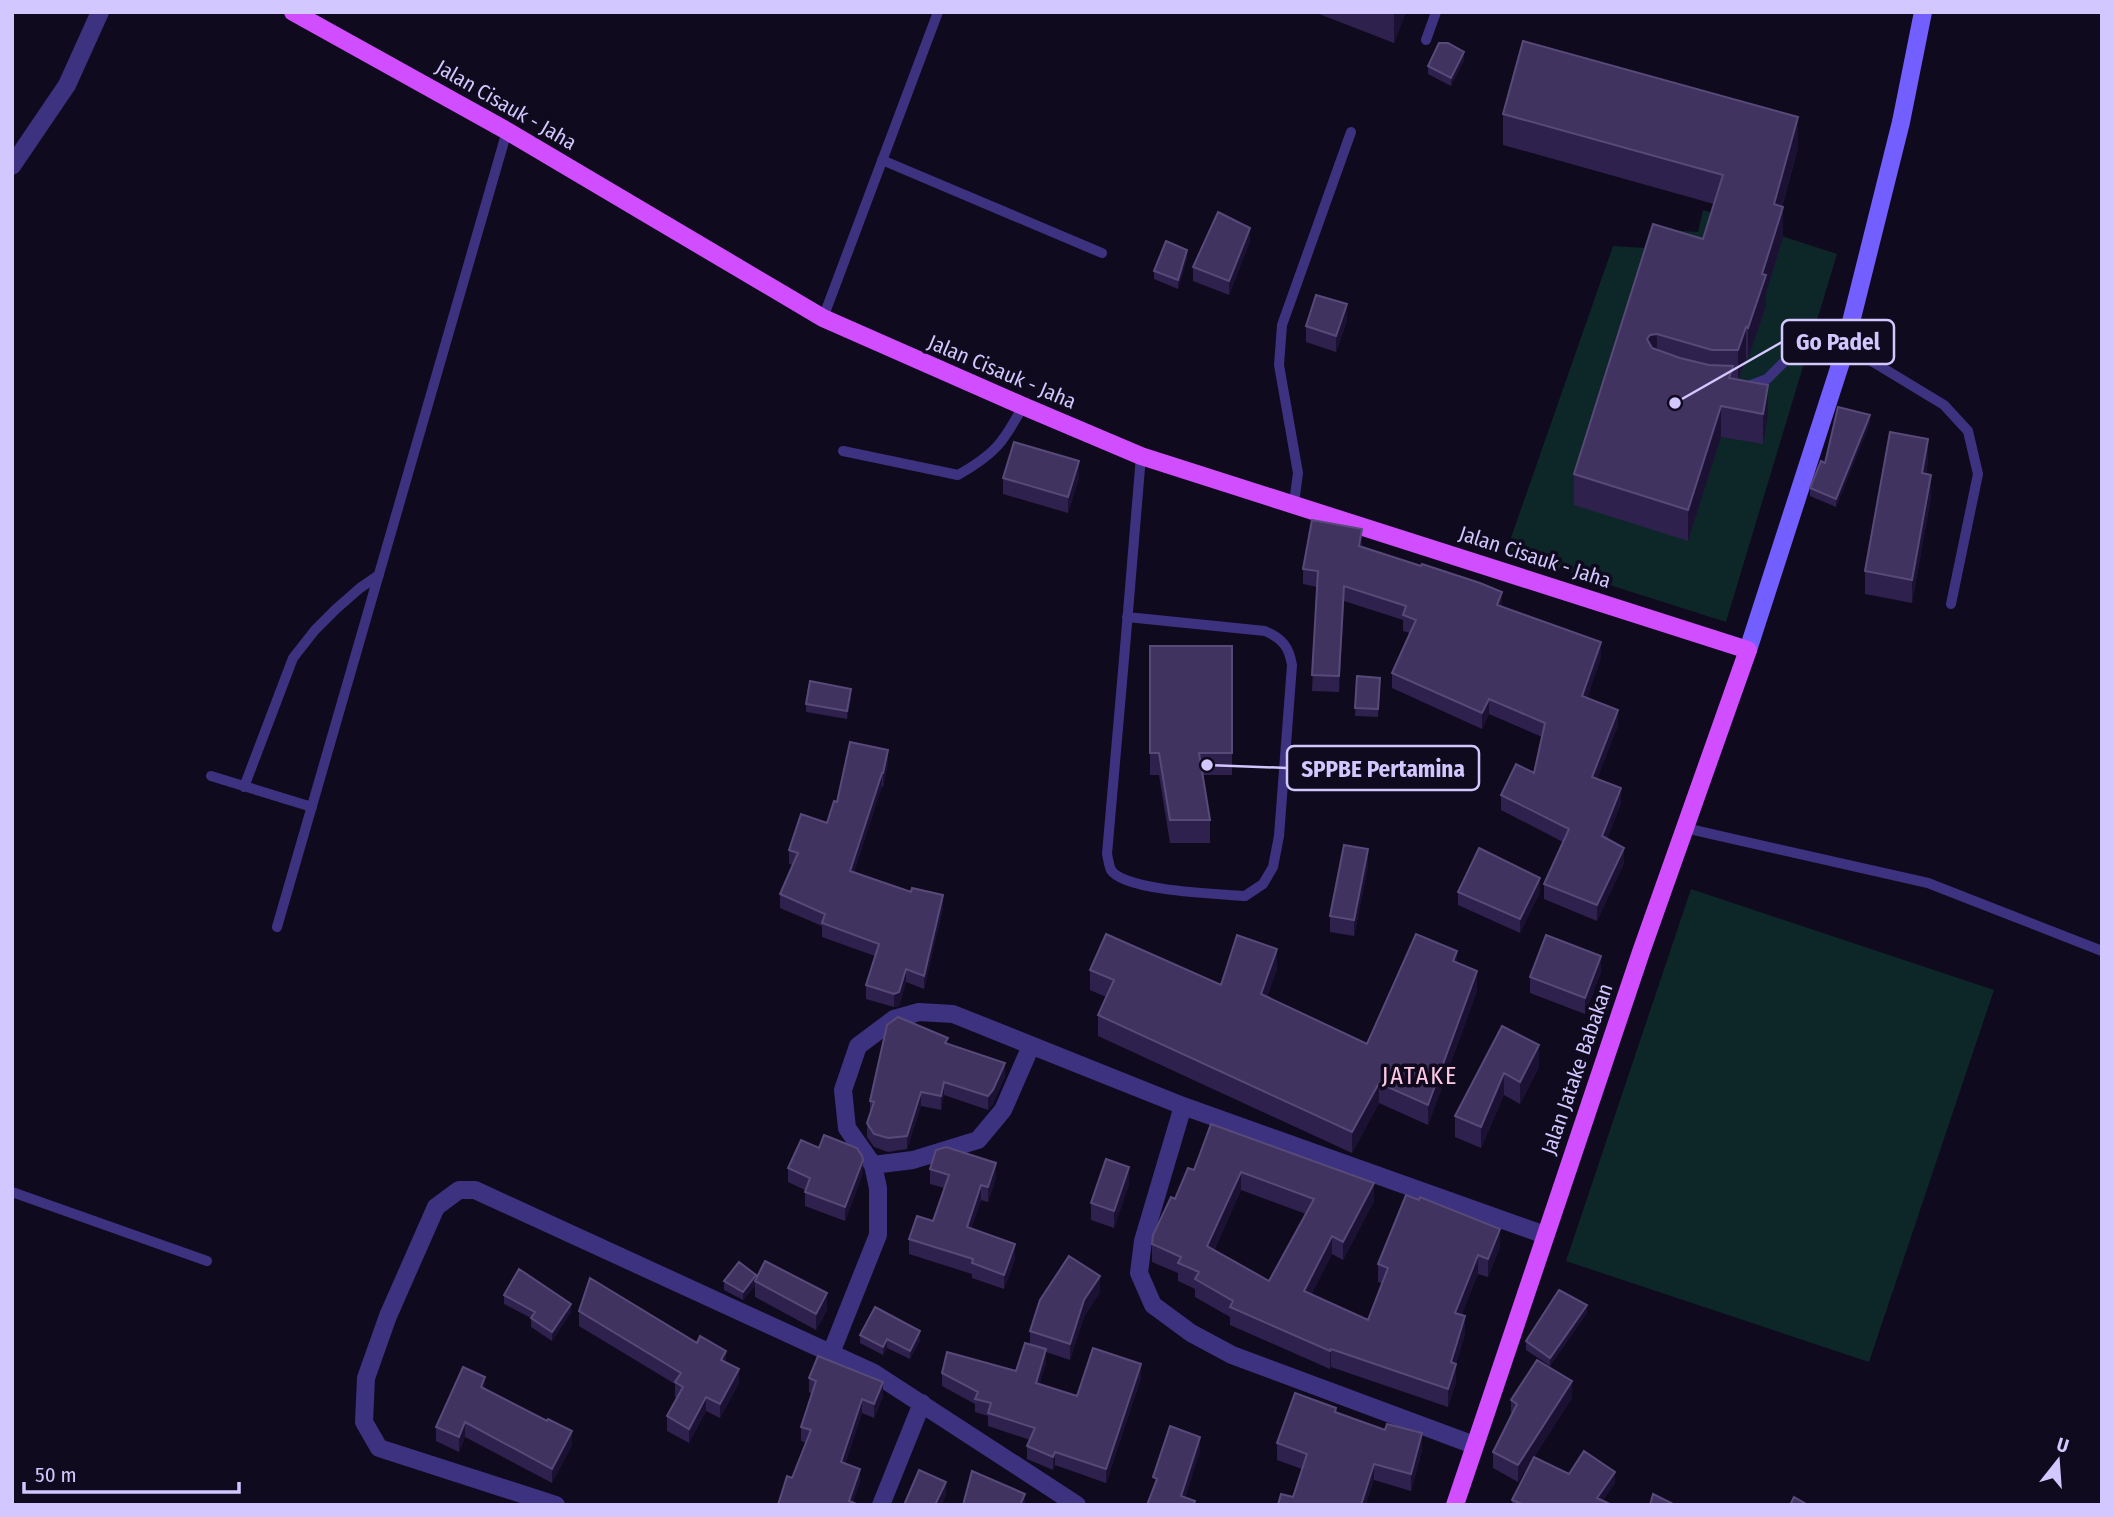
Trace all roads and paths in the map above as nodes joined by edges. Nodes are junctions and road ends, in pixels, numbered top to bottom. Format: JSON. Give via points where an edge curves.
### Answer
{"nodes":[{"id":1,"x":100,"y":12,"type":"edge"},
{"id":2,"x":293,"y":12,"type":"edge"},
{"id":3,"x":938,"y":12,"type":"edge"},
{"id":4,"x":1436,"y":12,"type":"edge"},
{"id":5,"x":1923,"y":12,"type":"edge"},
{"id":6,"x":1426,"y":40,"type":"dead end"},
{"id":7,"x":507,"y":131,"type":"junction"},
{"id":8,"x":1351,"y":132,"type":"dead end"},
{"id":9,"x":883,"y":160,"type":"junction"},
{"id":10,"x":12,"y":166,"type":"edge"},
{"id":11,"x":1102,"y":253,"type":"dead end"},
{"id":12,"x":823,"y":318,"type":"junction"},
{"id":13,"x":1843,"y":354,"type":"junction"},
{"id":14,"x":1729,"y":390,"type":"edge"},
{"id":15,"x":1023,"y":406,"type":"junction"},
{"id":16,"x":843,"y":451,"type":"dead end"},
{"id":17,"x":1141,"y":456,"type":"junction"},
{"id":18,"x":1294,"y":503,"type":"junction"},
{"id":19,"x":379,"y":575,"type":"junction"},
{"id":20,"x":1951,"y":604,"type":"dead end"},
{"id":21,"x":1127,"y":617,"type":"junction"},
{"id":22,"x":1748,"y":650,"type":"junction"},
{"id":23,"x":211,"y":776,"type":"dead end"},
{"id":24,"x":244,"y":787,"type":"junction"},
{"id":25,"x":312,"y":807,"type":"junction"},
{"id":26,"x":1685,"y":828,"type":"junction"},
{"id":27,"x":277,"y":927,"type":"dead end"},
{"id":28,"x":2102,"y":951,"type":"edge"},
{"id":29,"x":1031,"y":1046,"type":"junction"},
{"id":30,"x":1183,"y":1106,"type":"junction"},
{"id":31,"x":873,"y":1165,"type":"junction"},
{"id":32,"x":12,"y":1192,"type":"edge"},
{"id":33,"x":1545,"y":1235,"type":"junction"},
{"id":34,"x":207,"y":1261,"type":"dead end"},
{"id":35,"x":831,"y":1353,"type":"junction"},
{"id":36,"x":922,"y":1403,"type":"junction"},
{"id":37,"x":1474,"y":1444,"type":"junction"},
{"id":38,"x":556,"y":1505,"type":"edge"},
{"id":39,"x":881,"y":1505,"type":"edge"},
{"id":40,"x":1077,"y":1505,"type":"edge"},
{"id":41,"x":1455,"y":1505,"type":"edge"}],
"edges":[{"from":1,"to":10,"type":"street","via":[[67,85]]},
{"from":2,"to":7,"type":"main road","name":"Jalan Cisauk - Jaha"},
{"from":3,"to":9,"type":"lane"},
{"from":4,"to":6,"type":"lane"},
{"from":5,"to":13,"type":"main road","via":[[1901,122]]},
{"from":7,"to":12,"type":"main road","name":"Jalan Cisauk - Jaha"},
{"from":7,"to":19,"type":"lane"},
{"from":8,"to":18,"type":"lane","via":[[1282,325],[1279,365],[1298,473]]},
{"from":9,"to":11,"type":"lane"},
{"from":9,"to":12,"type":"lane"},
{"from":12,"to":15,"type":"main road","name":"Jalan Cisauk - Jaha"},
{"from":13,"to":14,"type":"lane","via":[[1794,352],[1767,379]]},
{"from":13,"to":20,"type":"lane","via":[[1944,405],[1968,431],[1978,474]]},
{"from":13,"to":22,"type":"main road"},
{"from":15,"to":16,"type":"lane","via":[[1004,440],[985,460],[958,475]]},
{"from":15,"to":17,"type":"main road","name":"Jalan Cisauk - Jaha"},
{"from":17,"to":18,"type":"main road","name":"Jalan Cisauk - Jaha"},
{"from":17,"to":21,"type":"lane"},
{"from":18,"to":22,"type":"main road","name":"Jalan Cisauk - Jaha"},
{"from":19,"to":24,"type":"lane","via":[[336,609],[293,658]]},
{"from":19,"to":25,"type":"lane"},
{"from":21,"to":21,"type":"lane","via":[[1107,854],[1111,870],[1148,887],[1245,896],[1263,884],[1273,867],[1279,836],[1292,666],[1289,651],[1285,643],[1265,631]]},
{"from":22,"to":26,"type":"main road","name":"Jalan Jatake Babakan"},
{"from":23,"to":24,"type":"lane"},
{"from":24,"to":25,"type":"lane"},
{"from":25,"to":27,"type":"lane"},
{"from":26,"to":28,"type":"lane","via":[[1928,883]]},
{"from":26,"to":33,"type":"main road","name":"Jalan Jatake Babakan"},
{"from":29,"to":30,"type":"street"},
{"from":29,"to":31,"type":"street","via":[[1003,1110],[978,1140],[913,1160]]},
{"from":29,"to":31,"type":"street","via":[[953,1014],[919,1012],[894,1019],[858,1046],[842,1090],[847,1128]]},
{"from":30,"to":33,"type":"street"},
{"from":30,"to":37,"type":"street","via":[[1143,1241],[1139,1273],[1153,1305],[1232,1355]]},
{"from":31,"to":35,"type":"street","via":[[878,1235]]},
{"from":32,"to":34,"type":"lane"},
{"from":33,"to":37,"type":"main road","name":"Jalan Jatake Babakan"},
{"from":35,"to":36,"type":"street"},
{"from":35,"to":38,"type":"street","via":[[475,1191],[459,1190],[436,1207],[388,1316],[366,1378],[364,1422],[379,1448]]},
{"from":36,"to":39,"type":"street"},
{"from":36,"to":40,"type":"street"},
{"from":37,"to":41,"type":"main road","name":"Jalan Jatake Babakan"}]}
